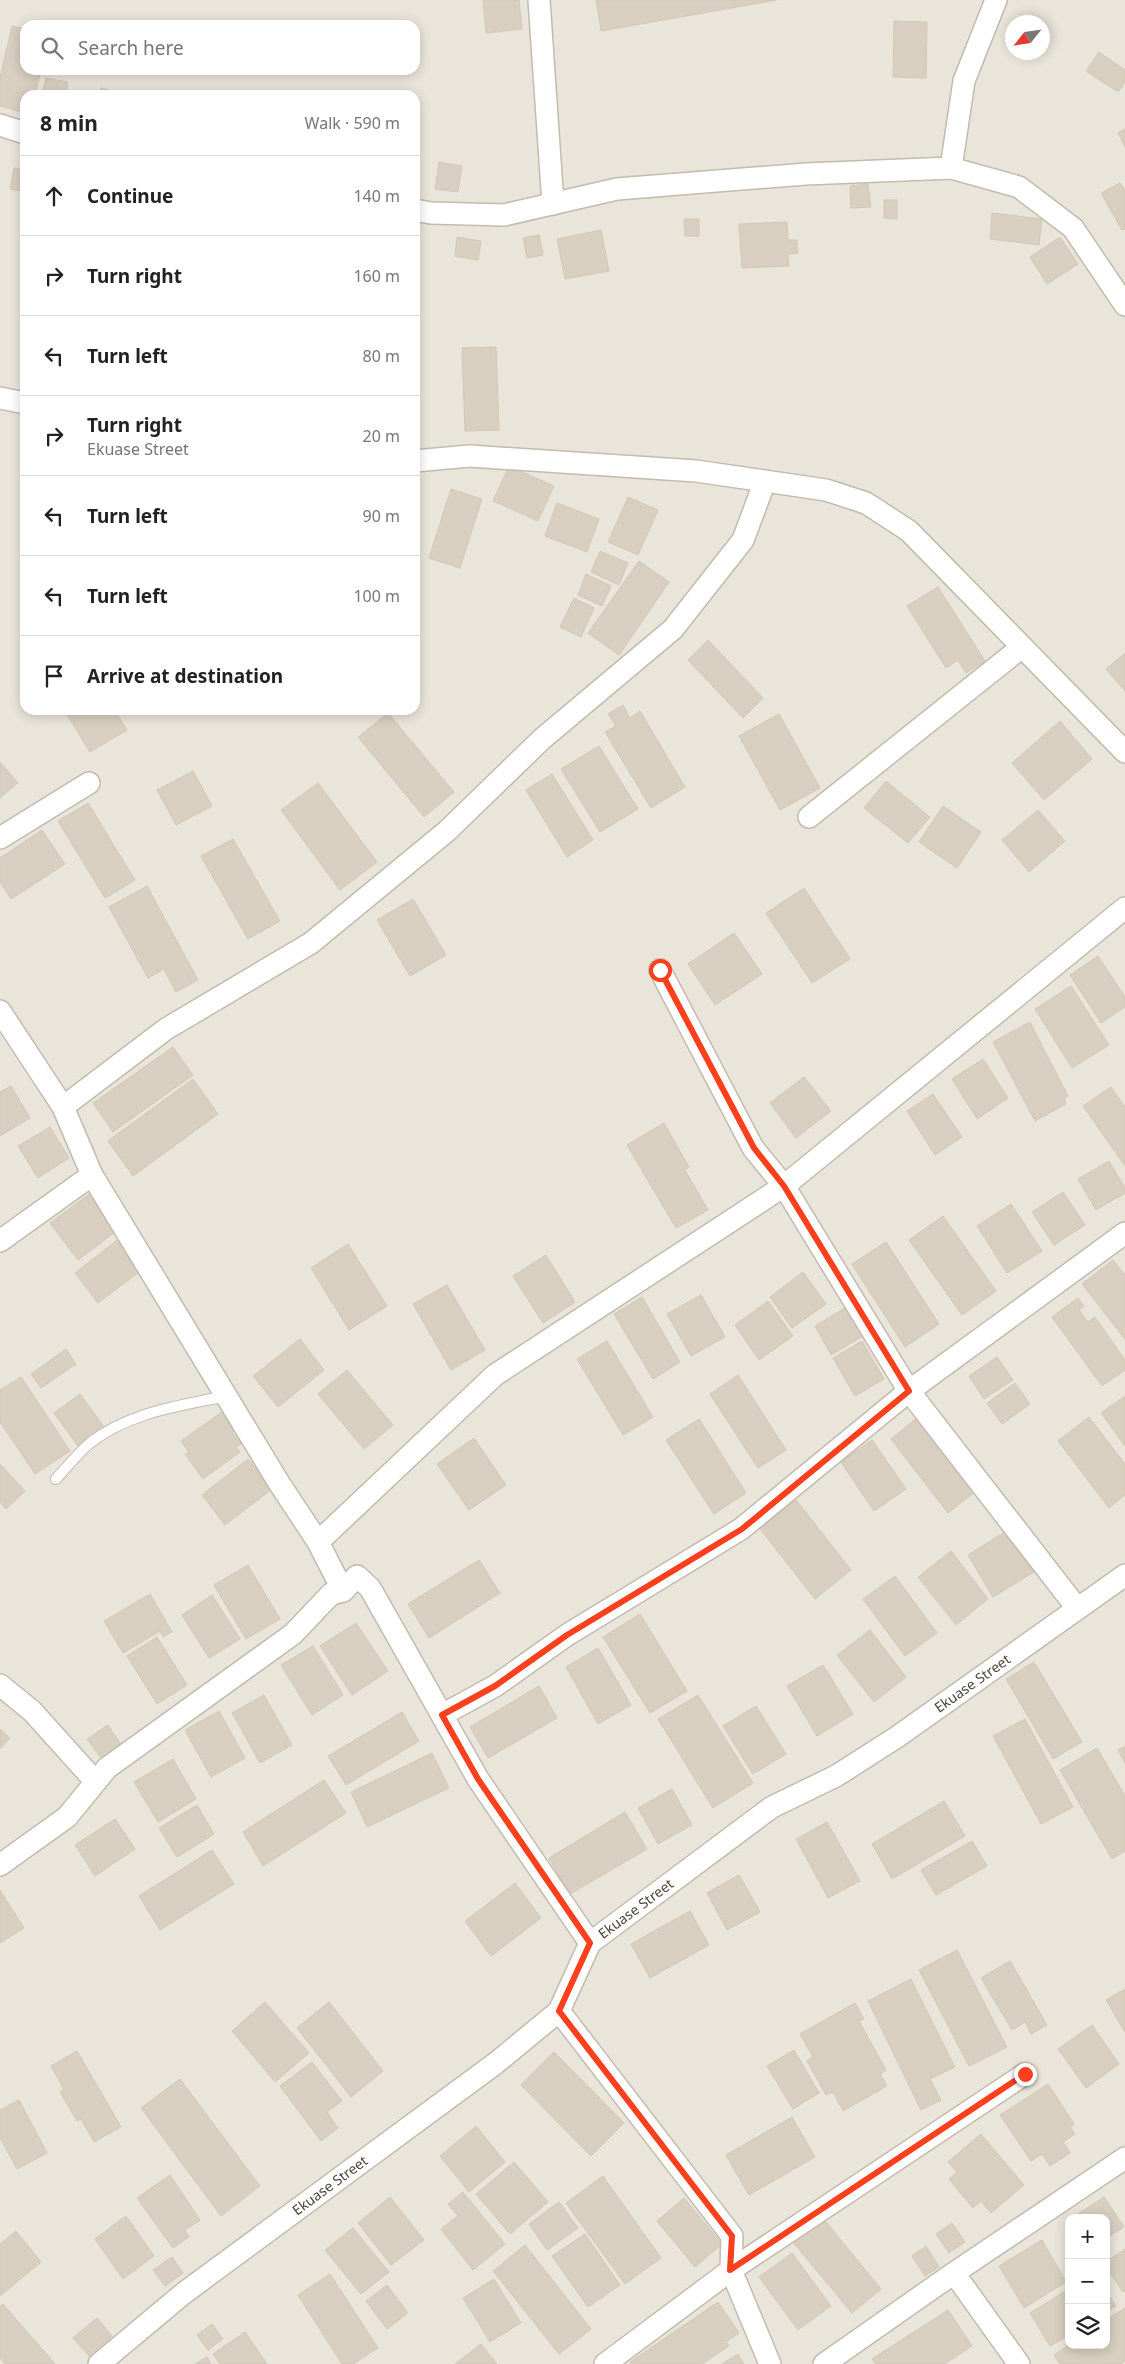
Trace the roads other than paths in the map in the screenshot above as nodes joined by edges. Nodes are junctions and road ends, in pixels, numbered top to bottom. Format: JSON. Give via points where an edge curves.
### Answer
{"nodes":[{"id":1,"x":539,"y":0,"type":"edge"},
{"id":2,"x":996,"y":0,"type":"edge"},
{"id":3,"x":0,"y":125,"type":"edge"},
{"id":4,"x":20,"y":132,"type":"edge"},
{"id":5,"x":951,"y":168,"type":"junction"},
{"id":6,"x":553,"y":204,"type":"junction"},
{"id":7,"x":420,"y":211,"type":"edge"},
{"id":8,"x":1125,"y":305,"type":"edge"},
{"id":9,"x":0,"y":398,"type":"edge"},
{"id":10,"x":20,"y":402,"type":"edge"},
{"id":11,"x":420,"y":460,"type":"edge"},
{"id":12,"x":765,"y":481,"type":"junction"},
{"id":13,"x":1022,"y":648,"type":"junction"},
{"id":14,"x":1125,"y":752,"type":"edge"},
{"id":15,"x":88,"y":783,"type":"dead end"},
{"id":16,"x":809,"y":817,"type":"dead end"},
{"id":17,"x":0,"y":838,"type":"edge"},
{"id":18,"x":1125,"y":908,"type":"edge"},
{"id":19,"x":660,"y":970,"type":"dead end"},
{"id":20,"x":0,"y":1011,"type":"edge"},
{"id":21,"x":63,"y":1107,"type":"junction"},
{"id":22,"x":92,"y":1175,"type":"junction"},
{"id":23,"x":784,"y":1186,"type":"junction"},
{"id":24,"x":1125,"y":1233,"type":"edge"},
{"id":25,"x":0,"y":1241,"type":"edge"},
{"id":26,"x":909,"y":1391,"type":"junction"},
{"id":27,"x":226,"y":1396,"type":"junction"},
{"id":28,"x":56,"y":1479,"type":"dead end"},
{"id":29,"x":318,"y":1542,"type":"junction"},
{"id":30,"x":1125,"y":1575,"type":"edge"},
{"id":31,"x":343,"y":1591,"type":"junction"},
{"id":32,"x":1077,"y":1608,"type":"junction"},
{"id":33,"x":0,"y":1685,"type":"edge"},
{"id":34,"x":442,"y":1715,"type":"junction"},
{"id":35,"x":95,"y":1781,"type":"junction"},
{"id":36,"x":0,"y":1865,"type":"edge"},
{"id":37,"x":590,"y":1943,"type":"junction"},
{"id":38,"x":559,"y":2011,"type":"junction"},
{"id":39,"x":1025,"y":2074,"type":"dead end"},
{"id":40,"x":1125,"y":2158,"type":"edge"},
{"id":41,"x":730,"y":2270,"type":"junction"},
{"id":42,"x":954,"y":2273,"type":"junction"},
{"id":43,"x":99,"y":2364,"type":"edge"},
{"id":44,"x":604,"y":2364,"type":"edge"},
{"id":45,"x":770,"y":2364,"type":"edge"},
{"id":46,"x":824,"y":2364,"type":"edge"},
{"id":47,"x":1019,"y":2364,"type":"edge"}],
"edges":[{"from":1,"to":6,"type":"street"},
{"from":2,"to":5,"type":"street","via":[[964,81]]},
{"from":3,"to":4,"type":"street"},
{"from":5,"to":6,"type":"street","via":[[806,174],[617,189]]},
{"from":5,"to":8,"type":"street","via":[[1019,187],[1073,228]]},
{"from":6,"to":7,"type":"street","via":[[504,215]]},
{"from":9,"to":10,"type":"street"},
{"from":11,"to":12,"type":"street","via":[[469,456],[696,471]]},
{"from":12,"to":13,"type":"street","via":[[826,490],[866,503],[909,530]]},
{"from":12,"to":21,"type":"street","via":[[744,540],[673,629],[542,739],[447,831],[311,942],[166,1029]]},
{"from":13,"to":14,"type":"street"},
{"from":13,"to":16,"type":"street"},
{"from":15,"to":17,"type":"street"},
{"from":18,"to":23,"type":"street"},
{"from":19,"to":23,"type":"street","via":[[754,1148]]},
{"from":20,"to":21,"type":"street"},
{"from":21,"to":22,"type":"street"},
{"from":22,"to":25,"type":"street"},
{"from":22,"to":27,"type":"street"},
{"from":23,"to":26,"type":"street"},
{"from":23,"to":29,"type":"street","via":[[495,1375]]},
{"from":24,"to":26,"type":"street"},
{"from":26,"to":32,"type":"street"},
{"from":26,"to":34,"type":"street","via":[[742,1529],[567,1635],[495,1686]]},
{"from":27,"to":28,"type":"lane","via":[[148,1413],[117,1427],[90,1443]]},
{"from":27,"to":29,"type":"street"},
{"from":29,"to":31,"type":"street"},
{"from":30,"to":32,"type":"street","name":"Ekuase Street"},
{"from":31,"to":34,"type":"street","via":[[357,1576],[370,1588]]},
{"from":31,"to":35,"type":"street","via":[[330,1594],[294,1634],[107,1768]]},
{"from":32,"to":37,"type":"street","name":"Ekuase Street","via":[[890,1742],[836,1776],[772,1807]]},
{"from":33,"to":35,"type":"street","via":[[32,1711]]},
{"from":34,"to":37,"type":"street","via":[[478,1779]]},
{"from":35,"to":36,"type":"street","via":[[67,1818]]},
{"from":37,"to":38,"type":"street","name":"Ekuase Street"},
{"from":38,"to":41,"type":"street","via":[[732,2236]]},
{"from":38,"to":43,"type":"street","name":"Ekuase Street","via":[[496,2064],[184,2293]]},
{"from":39,"to":41,"type":"street"},
{"from":40,"to":42,"type":"street"},
{"from":41,"to":44,"type":"street"},
{"from":41,"to":45,"type":"street"},
{"from":42,"to":46,"type":"street"},
{"from":42,"to":47,"type":"street"}]}
